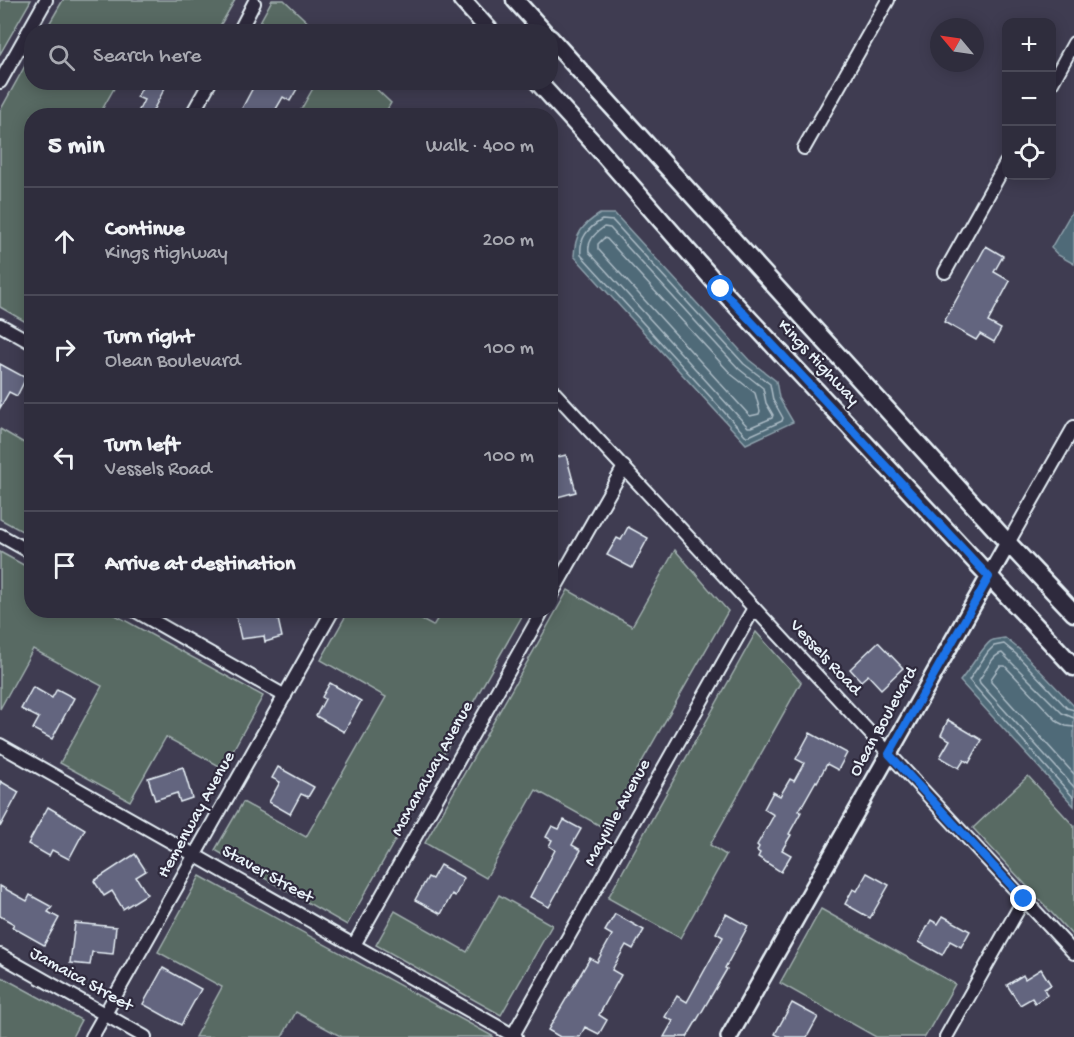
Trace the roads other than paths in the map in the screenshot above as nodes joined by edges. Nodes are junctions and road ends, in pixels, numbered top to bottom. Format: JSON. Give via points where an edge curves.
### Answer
{"nodes":[{"id":1,"x":46,"y":0,"type":"edge"},
{"id":2,"x":462,"y":0,"type":"edge"},
{"id":3,"x":515,"y":0,"type":"edge"},
{"id":4,"x":888,"y":0,"type":"edge"},
{"id":5,"x":254,"y":3,"type":"dead end"},
{"id":6,"x":33,"y":24,"type":"edge"},
{"id":7,"x":242,"y":24,"type":"edge"},
{"id":8,"x":484,"y":24,"type":"edge"},
{"id":9,"x":537,"y":24,"type":"edge"},
{"id":10,"x":24,"y":39,"type":"edge"},
{"id":11,"x":1074,"y":44,"type":"edge"},
{"id":12,"x":558,"y":47,"type":"edge"},
{"id":13,"x":1056,"y":76,"type":"edge"},
{"id":14,"x":0,"y":82,"type":"edge"},
{"id":15,"x":206,"y":90,"type":"edge"},
{"id":16,"x":545,"y":90,"type":"edge"},
{"id":17,"x":195,"y":108,"type":"edge"},
{"id":18,"x":804,"y":148,"type":"dead end"},
{"id":19,"x":1002,"y":170,"type":"edge"},
{"id":20,"x":945,"y":272,"type":"dead end"},
{"id":21,"x":0,"y":325,"type":"edge"},
{"id":22,"x":24,"y":338,"type":"edge"},
{"id":23,"x":558,"y":397,"type":"edge"},
{"id":24,"x":1074,"y":427,"type":"edge"},
{"id":25,"x":624,"y":467,"type":"junction"},
{"id":26,"x":0,"y":535,"type":"edge"},
{"id":27,"x":1008,"y":543,"type":"junction"},
{"id":28,"x":24,"y":548,"type":"edge"},
{"id":29,"x":989,"y":577,"type":"junction"},
{"id":30,"x":558,"y":583,"type":"edge"},
{"id":31,"x":754,"y":608,"type":"junction"},
{"id":32,"x":1074,"y":613,"type":"edge"},
{"id":33,"x":148,"y":618,"type":"edge"},
{"id":34,"x":329,"y":618,"type":"edge"},
{"id":35,"x":538,"y":618,"type":"edge"},
{"id":36,"x":1074,"y":668,"type":"edge"},
{"id":37,"x":285,"y":696,"type":"junction"},
{"id":38,"x":0,"y":745,"type":"edge"},
{"id":39,"x":889,"y":754,"type":"junction"},
{"id":40,"x":195,"y":855,"type":"junction"},
{"id":41,"x":1024,"y":899,"type":"junction"},
{"id":42,"x":354,"y":945,"type":"junction"},
{"id":43,"x":1074,"y":953,"type":"edge"},
{"id":44,"x":0,"y":955,"type":"edge"},
{"id":45,"x":105,"y":1014,"type":"junction"},
{"id":46,"x":515,"y":1036,"type":"edge"},
{"id":47,"x":92,"y":1037,"type":"edge"},
{"id":48,"x":145,"y":1037,"type":"edge"},
{"id":49,"x":729,"y":1037,"type":"edge"},
{"id":50,"x":946,"y":1037,"type":"edge"}],
"edges":[{"from":1,"to":6,"type":"street"},
{"from":2,"to":8,"type":"main road"},
{"from":3,"to":9,"type":"main road"},
{"from":4,"to":18,"type":"street"},
{"from":5,"to":7,"type":"street"},
{"from":10,"to":14,"type":"street"},
{"from":11,"to":13,"type":"street"},
{"from":12,"to":27,"type":"main road","name":"Kings Highway"},
{"from":15,"to":17,"type":"street"},
{"from":16,"to":29,"type":"main road","name":"Kings Highway","via":[[721,289]]},
{"from":19,"to":20,"type":"street"},
{"from":21,"to":22,"type":"street"},
{"from":23,"to":25,"type":"street","name":"Vessels Road"},
{"from":24,"to":27,"type":"street","name":"Olean Boulevard"},
{"from":25,"to":30,"type":"street"},
{"from":25,"to":31,"type":"street","name":"Vessels Road"},
{"from":26,"to":28,"type":"street"},
{"from":27,"to":29,"type":"street","name":"Olean Boulevard"},
{"from":27,"to":32,"type":"main road","name":"Kings Highway"},
{"from":29,"to":36,"type":"main road","name":"Kings Highway"},
{"from":29,"to":39,"type":"street","name":"Olean Boulevard"},
{"from":31,"to":39,"type":"street","name":"Vessels Road"},
{"from":31,"to":46,"type":"street","name":"Mayville Avenue"},
{"from":33,"to":37,"type":"street"},
{"from":34,"to":37,"type":"street","name":"Hemenway Avenue"},
{"from":35,"to":42,"type":"street","name":"McManaway Avenue"},
{"from":37,"to":40,"type":"street","name":"Hemenway Avenue"},
{"from":38,"to":40,"type":"street","name":"Staver Street"},
{"from":39,"to":41,"type":"street","name":"Vessels Road"},
{"from":39,"to":49,"type":"street","name":"Olean Boulevard"},
{"from":40,"to":42,"type":"street","name":"Staver Street"},
{"from":40,"to":45,"type":"street","name":"Hemenway Avenue"},
{"from":41,"to":43,"type":"street","name":"Vessels Road"},
{"from":41,"to":50,"type":"street"},
{"from":42,"to":46,"type":"street","name":"Staver Street"},
{"from":44,"to":45,"type":"street","name":"Jamaica Street"},
{"from":45,"to":47,"type":"street","name":"Hemenway Avenue"},
{"from":45,"to":48,"type":"street","name":"Jamaica Street"}]}
